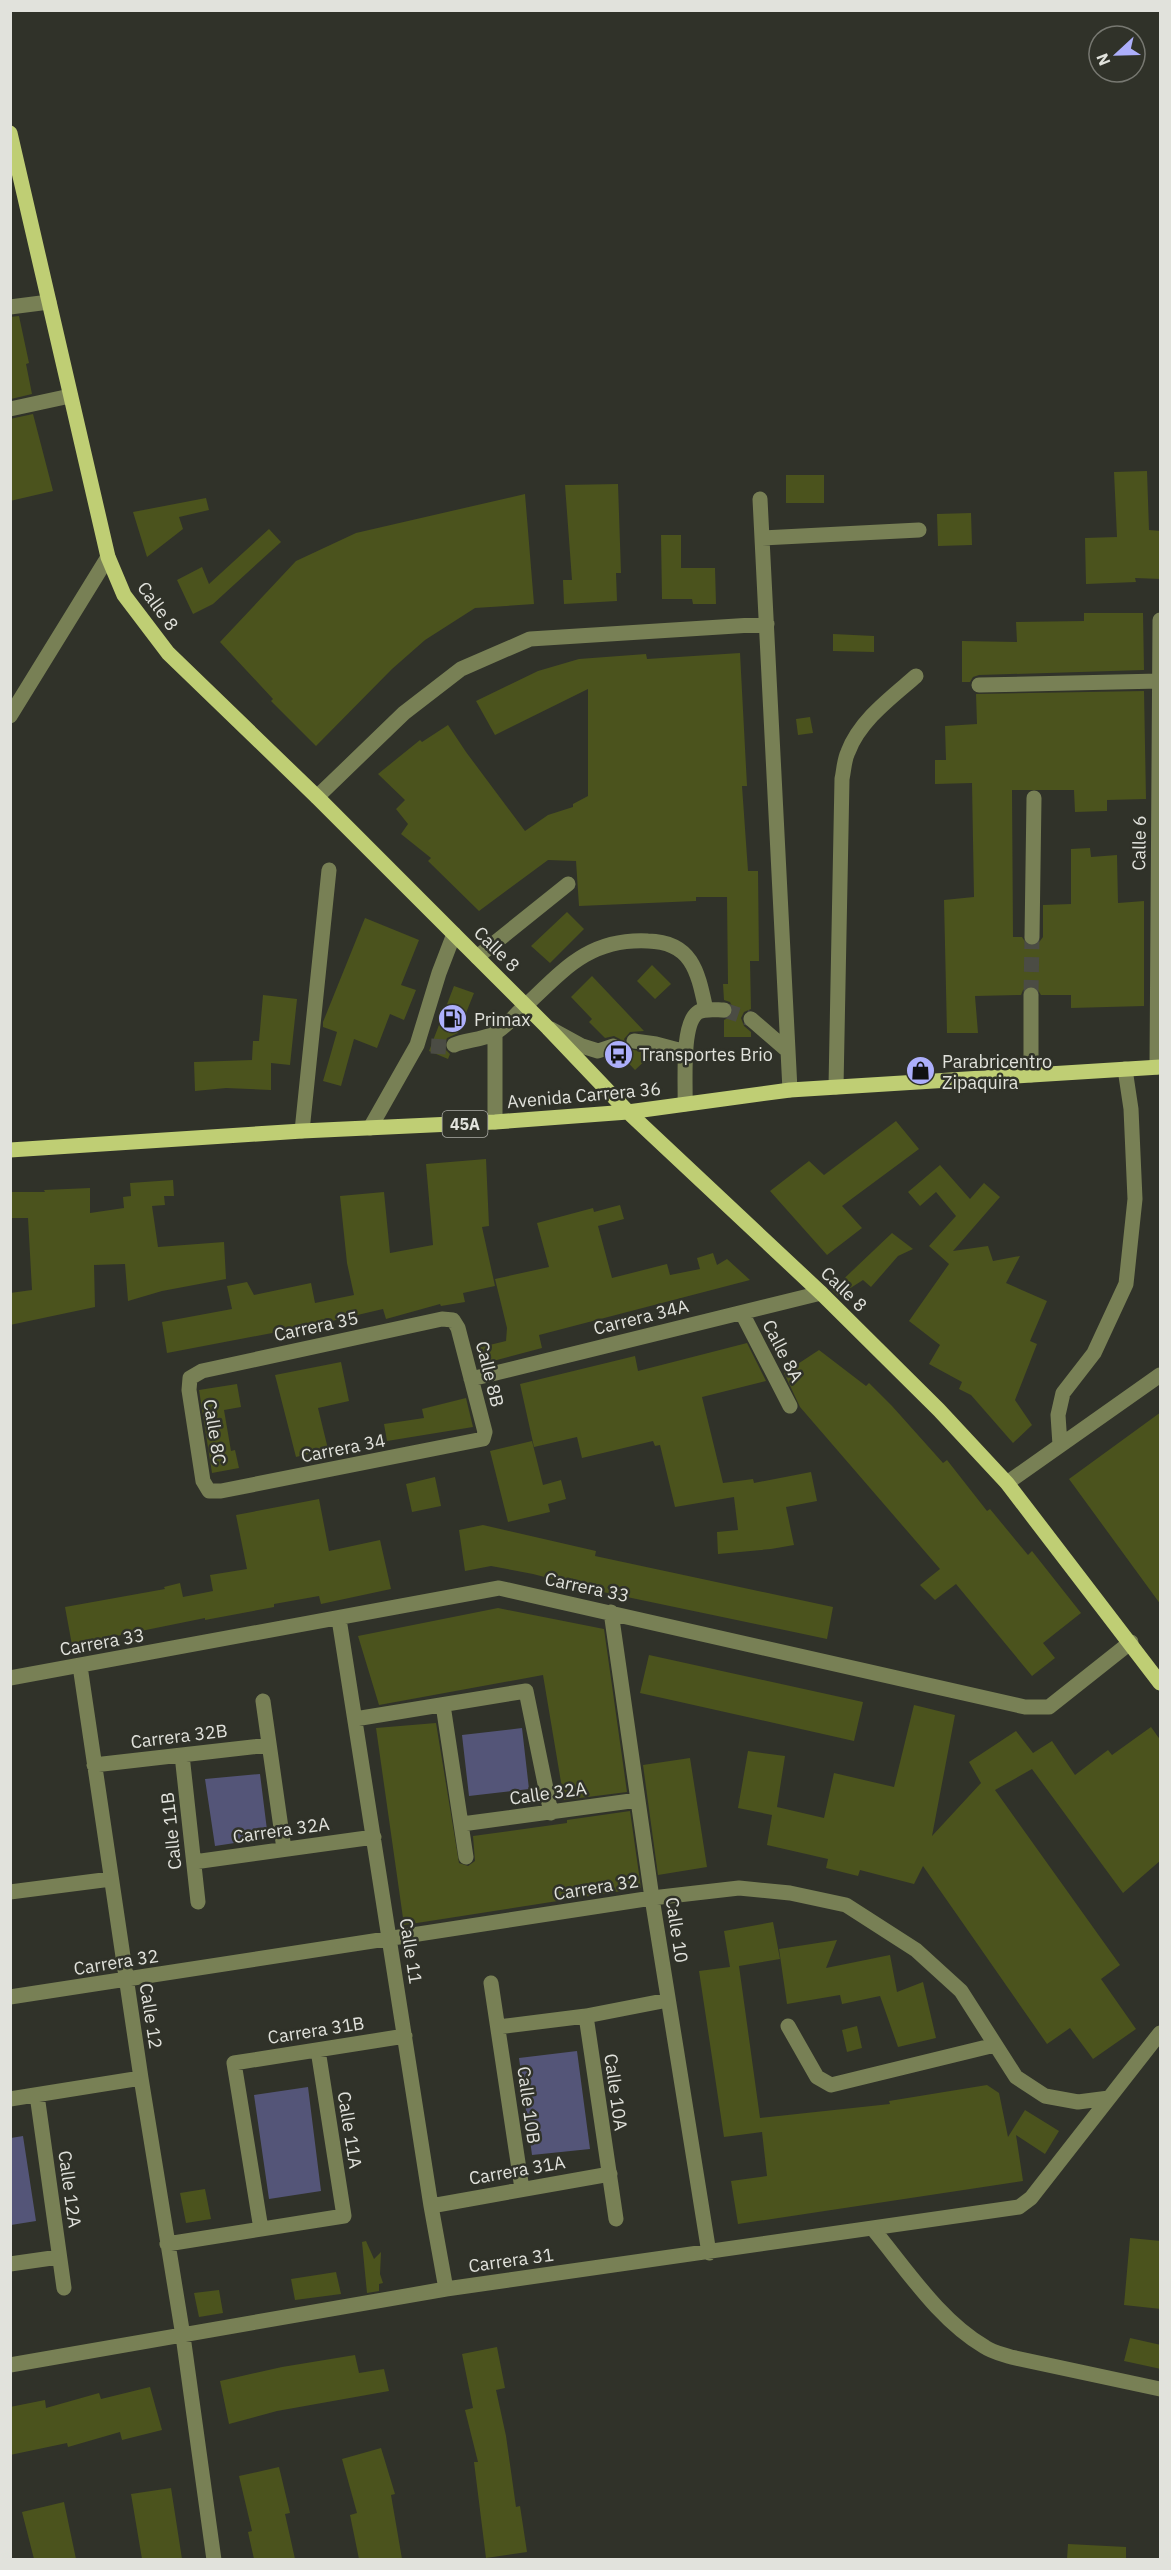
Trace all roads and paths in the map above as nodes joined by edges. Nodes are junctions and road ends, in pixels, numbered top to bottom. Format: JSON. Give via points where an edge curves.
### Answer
{"nodes":[{"id":1,"x":10,"y":133,"type":"edge"},
{"id":2,"x":49,"y":302,"type":"junction"},
{"id":3,"x":10,"y":308,"type":"edge"},
{"id":4,"x":70,"y":396,"type":"junction"},
{"id":5,"x":10,"y":409,"type":"edge"},
{"id":6,"x":760,"y":499,"type":"dead end"},
{"id":7,"x":919,"y":530,"type":"dead end"},
{"id":8,"x":762,"y":538,"type":"junction"},
{"id":9,"x":108,"y":557,"type":"junction"},
{"id":10,"x":1161,"y":620,"type":"edge"},
{"id":11,"x":767,"y":624,"type":"junction"},
{"id":12,"x":916,"y":676,"type":"dead end"},
{"id":13,"x":1160,"y":681,"type":"edge"},
{"id":14,"x":979,"y":685,"type":"dead end"},
{"id":15,"x":10,"y":716,"type":"edge"},
{"id":16,"x":1160,"y":794,"type":"edge"},
{"id":17,"x":317,"y":797,"type":"junction"},
{"id":18,"x":1034,"y":798,"type":"dead end"},
{"id":19,"x":329,"y":870,"type":"dead end"},
{"id":20,"x":568,"y":884,"type":"dead end"},
{"id":21,"x":454,"y":934,"type":"junction"},
{"id":22,"x":1032,"y":937,"type":"tunnel mouth"},
{"id":23,"x":477,"y":957,"type":"junction"},
{"id":24,"x":1031,"y":995,"type":"tunnel mouth"},
{"id":25,"x":525,"y":1005,"type":"junction"},
{"id":26,"x":706,"y":1010,"type":"junction"},
{"id":27,"x":724,"y":1010,"type":"tunnel mouth"},
{"id":28,"x":751,"y":1019,"type":"tunnel mouth"},
{"id":29,"x":548,"y":1028,"type":"junction"},
{"id":30,"x":495,"y":1034,"type":"junction"},
{"id":31,"x":634,"y":1041,"type":"dead end"},
{"id":32,"x":454,"y":1045,"type":"tunnel mouth"},
{"id":33,"x":613,"y":1046,"type":"dead end"},
{"id":34,"x":788,"y":1051,"type":"junction"},
{"id":35,"x":687,"y":1052,"type":"junction"},
{"id":36,"x":1159,"y":1067,"type":"edge"},
{"id":37,"x":1125,"y":1069,"type":"junction"},
{"id":38,"x":1031,"y":1075,"type":"junction"},
{"id":39,"x":836,"y":1087,"type":"junction"},
{"id":40,"x":790,"y":1090,"type":"junction"},
{"id":41,"x":685,"y":1104,"type":"junction"},
{"id":42,"x":628,"y":1112,"type":"junction"},
{"id":43,"x":495,"y":1122,"type":"junction"},
{"id":44,"x":370,"y":1128,"type":"junction"},
{"id":45,"x":302,"y":1131,"type":"junction"},
{"id":46,"x":10,"y":1150,"type":"edge"},
{"id":47,"x":821,"y":1293,"type":"junction"},
{"id":48,"x":742,"y":1313,"type":"junction"},
{"id":49,"x":453,"y":1320,"type":"joint"},
{"id":50,"x":1161,"y":1375,"type":"edge"},
{"id":51,"x":190,"y":1378,"type":"joint"},
{"id":52,"x":471,"y":1379,"type":"junction"},
{"id":53,"x":790,"y":1406,"type":"dead end"},
{"id":54,"x":483,"y":1439,"type":"joint"},
{"id":55,"x":1060,"y":1445,"type":"junction"},
{"id":56,"x":1007,"y":1483,"type":"junction"},
{"id":57,"x":209,"y":1491,"type":"joint"},
{"id":58,"x":611,"y":1612,"type":"junction"},
{"id":59,"x":339,"y":1619,"type":"junction"},
{"id":60,"x":1131,"y":1642,"type":"junction"},
{"id":61,"x":80,"y":1666,"type":"junction"},
{"id":62,"x":10,"y":1678,"type":"edge"},
{"id":63,"x":1161,"y":1683,"type":"edge"},
{"id":64,"x":262,"y":1701,"type":"dead end"},
{"id":65,"x":443,"y":1705,"type":"junction"},
{"id":66,"x":355,"y":1719,"type":"junction"},
{"id":67,"x":269,"y":1744,"type":"junction"},
{"id":68,"x":182,"y":1755,"type":"junction"},
{"id":69,"x":94,"y":1765,"type":"junction"},
{"id":70,"x":638,"y":1800,"type":"junction"},
{"id":71,"x":551,"y":1813,"type":"junction"},
{"id":72,"x":462,"y":1824,"type":"junction"},
{"id":73,"x":374,"y":1837,"type":"junction"},
{"id":74,"x":284,"y":1849,"type":"junction"},
{"id":75,"x":466,"y":1857,"type":"dead end"},
{"id":76,"x":194,"y":1862,"type":"junction"},
{"id":77,"x":111,"y":1879,"type":"junction"},
{"id":78,"x":10,"y":1892,"type":"edge"},
{"id":79,"x":652,"y":1898,"type":"junction"},
{"id":80,"x":198,"y":1902,"type":"dead end"},
{"id":81,"x":390,"y":1939,"type":"junction"},
{"id":82,"x":126,"y":1980,"type":"junction"},
{"id":83,"x":491,"y":1983,"type":"dead end"},
{"id":84,"x":10,"y":1997,"type":"edge"},
{"id":85,"x":668,"y":2000,"type":"junction"},
{"id":86,"x":586,"y":2016,"type":"junction"},
{"id":87,"x":788,"y":2026,"type":"dead end"},
{"id":88,"x":498,"y":2027,"type":"junction"},
{"id":89,"x":1161,"y":2033,"type":"edge"},
{"id":90,"x":405,"y":2036,"type":"junction"},
{"id":91,"x":995,"y":2044,"type":"junction"},
{"id":92,"x":318,"y":2050,"type":"junction"},
{"id":93,"x":141,"y":2078,"type":"junction"},
{"id":94,"x":37,"y":2095,"type":"junction"},
{"id":95,"x":1109,"y":2098,"type":"junction"},
{"id":96,"x":10,"y":2099,"type":"edge"},
{"id":97,"x":610,"y":2174,"type":"junction"},
{"id":98,"x":522,"y":2189,"type":"junction"},
{"id":99,"x":431,"y":2206,"type":"junction"},
{"id":100,"x":616,"y":2219,"type":"dead end"},
{"id":101,"x":261,"y":2229,"type":"junction"},
{"id":102,"x":873,"y":2229,"type":"junction"},
{"id":103,"x":167,"y":2244,"type":"junction"},
{"id":104,"x":709,"y":2253,"type":"junction"},
{"id":105,"x":59,"y":2257,"type":"junction"},
{"id":106,"x":10,"y":2264,"type":"edge"},
{"id":107,"x":64,"y":2288,"type":"dead end"},
{"id":108,"x":446,"y":2289,"type":"junction"},
{"id":109,"x":183,"y":2336,"type":"junction"},
{"id":110,"x":10,"y":2365,"type":"edge"},
{"id":111,"x":1161,"y":2389,"type":"edge"},
{"id":112,"x":214,"y":2559,"type":"edge"}],
"edges":[{"from":1,"to":2,"type":"main road","name":"Calle 8"},
{"from":2,"to":3,"type":"street"},
{"from":2,"to":4,"type":"main road","name":"Calle 8"},
{"from":4,"to":5,"type":"street"},
{"from":4,"to":9,"type":"main road","name":"Calle 8"},
{"from":6,"to":8,"type":"street"},
{"from":7,"to":8,"type":"street"},
{"from":8,"to":11,"type":"street"},
{"from":9,"to":15,"type":"street"},
{"from":9,"to":17,"type":"main road","name":"Calle 8","via":[[124,595],[168,653]]},
{"from":10,"to":13,"type":"street","name":"Calle 6"},
{"from":11,"to":17,"type":"street","via":[[530,639],[461,669],[404,713]]},
{"from":11,"to":34,"type":"street"},
{"from":12,"to":39,"type":"street","via":[[859,731],[848,752],[842,779]]},
{"from":13,"to":14,"type":"street"},
{"from":13,"to":16,"type":"street","name":"Calle 6"},
{"from":16,"to":36,"type":"street","name":"Calle 6"},
{"from":17,"to":21,"type":"main road","name":"Calle 8"},
{"from":18,"to":22,"type":"street"},
{"from":19,"to":45,"type":"street"},
{"from":20,"to":23,"type":"street"},
{"from":21,"to":23,"type":"main road","name":"Calle 8"},
{"from":21,"to":44,"type":"street","via":[[439,973],[424,1045]]},
{"from":23,"to":25,"type":"main road","name":"Calle 8"},
{"from":24,"to":38,"type":"street"},
{"from":25,"to":26,"type":"street","via":[[577,958],[602,946],[636,940],[660,941],[680,948],[700,980]]},
{"from":25,"to":29,"type":"main road","name":"Calle 8"},
{"from":25,"to":30,"type":"street"},
{"from":26,"to":27,"type":"street"},
{"from":26,"to":35,"type":"street","via":[[697,1013],[688,1026]]},
{"from":28,"to":34,"type":"street"},
{"from":29,"to":33,"type":"street","via":[[582,1046],[598,1050]]},
{"from":29,"to":42,"type":"main road","name":"Calle 8"},
{"from":30,"to":32,"type":"street"},
{"from":30,"to":43,"type":"street"},
{"from":31,"to":35,"type":"street"},
{"from":34,"to":40,"type":"street"},
{"from":35,"to":41,"type":"street"},
{"from":36,"to":37,"type":"main road","name":"Avenida Carrera 36","number":"45A"},
{"from":37,"to":38,"type":"main road","name":"Avenida Carrera 36","number":"45A"},
{"from":37,"to":55,"type":"street","via":[[1135,1199],[1126,1284],[1094,1353],[1063,1393],[1058,1415]]},
{"from":38,"to":39,"type":"main road","name":"Avenida Carrera 36","number":"45A"},
{"from":39,"to":40,"type":"main road","name":"Avenida Carrera 36","number":"45A"},
{"from":40,"to":41,"type":"main road","name":"Avenida Carrera 36","number":"45A"},
{"from":41,"to":42,"type":"main road","name":"Avenida Carrera 36","number":"45A"},
{"from":42,"to":43,"type":"main road","name":"Avenida Carrera 36","number":"45A"},
{"from":42,"to":47,"type":"main road","name":"Calle 8"},
{"from":43,"to":44,"type":"main road","name":"Avenida Carrera 36","number":"45A"},
{"from":44,"to":45,"type":"main road","name":"Avenida Carrera 36","number":"45A"},
{"from":45,"to":46,"type":"main road","name":"Avenida Carrera 36","number":"45A"},
{"from":47,"to":48,"type":"street","name":"Carrera 34A"},
{"from":47,"to":56,"type":"main road","name":"Calle 8"},
{"from":48,"to":52,"type":"street","name":"Carrera 34A"},
{"from":48,"to":53,"type":"street","name":"Calle 8A"},
{"from":49,"to":51,"type":"street","name":"Carrera 35","via":[[442,1319],[202,1371]]},
{"from":49,"to":52,"type":"street","name":"Calle 8B"},
{"from":50,"to":55,"type":"street"},
{"from":51,"to":57,"type":"street","name":"Calle 8C","via":[[203,1481]]},
{"from":52,"to":54,"type":"street","name":"Calle 8B"},
{"from":54,"to":57,"type":"street","name":"Carrera 34"},
{"from":55,"to":56,"type":"street"},
{"from":56,"to":60,"type":"main road","name":"Calle 8"},
{"from":58,"to":59,"type":"street","name":"Carrera 33","via":[[499,1588]]},
{"from":58,"to":60,"type":"street","name":"Carrera 33","via":[[1025,1707],[1049,1707]]},
{"from":58,"to":70,"type":"street","name":"Calle 10"},
{"from":59,"to":61,"type":"street","name":"Carrera 33"},
{"from":59,"to":66,"type":"street","name":"Calle 11"},
{"from":60,"to":63,"type":"main road","name":"Calle 8"},
{"from":61,"to":62,"type":"street","name":"Carrera 33"},
{"from":61,"to":69,"type":"street","name":"Calle 12"},
{"from":64,"to":67,"type":"street"},
{"from":65,"to":66,"type":"street"},
{"from":65,"to":71,"type":"street","via":[[526,1691]]},
{"from":65,"to":72,"type":"street"},
{"from":66,"to":73,"type":"street","name":"Calle 11"},
{"from":67,"to":68,"type":"street","name":"Carrera 32B"},
{"from":67,"to":74,"type":"street"},
{"from":68,"to":69,"type":"street","name":"Carrera 32B"},
{"from":68,"to":76,"type":"street","name":"Calle 11B"},
{"from":69,"to":77,"type":"street","name":"Calle 12"},
{"from":70,"to":71,"type":"street","name":"Calle 32A"},
{"from":70,"to":79,"type":"street","name":"Calle 10"},
{"from":71,"to":72,"type":"street","name":"Calle 32A"},
{"from":72,"to":75,"type":"street"},
{"from":73,"to":74,"type":"street","name":"Carrera 32A"},
{"from":73,"to":81,"type":"street","name":"Calle 11"},
{"from":74,"to":76,"type":"street","name":"Carrera 32A"},
{"from":76,"to":80,"type":"street","name":"Calle 11B"},
{"from":77,"to":78,"type":"street"},
{"from":77,"to":82,"type":"street","name":"Calle 12"},
{"from":79,"to":81,"type":"street","name":"Carrera 32"},
{"from":79,"to":85,"type":"street","name":"Calle 10"},
{"from":79,"to":91,"type":"street","name":"Carrera 32","via":[[738,1888],[790,1893],[846,1905],[916,1950],[961,1991]]},
{"from":81,"to":82,"type":"street","name":"Carrera 32"},
{"from":81,"to":90,"type":"street","name":"Calle 11"},
{"from":82,"to":84,"type":"street","name":"Carrera 32"},
{"from":82,"to":93,"type":"street","name":"Calle 12"},
{"from":83,"to":88,"type":"street","name":"Calle 10B"},
{"from":85,"to":86,"type":"street"},
{"from":85,"to":104,"type":"street","name":"Calle 10"},
{"from":86,"to":88,"type":"street"},
{"from":86,"to":97,"type":"street","name":"Calle 10A"},
{"from":87,"to":91,"type":"street","via":[[817,2078],[831,2085]]},
{"from":88,"to":98,"type":"street","name":"Calle 10B"},
{"from":89,"to":95,"type":"street"},
{"from":90,"to":92,"type":"street","name":"Carrera 31B"},
{"from":90,"to":99,"type":"street","name":"Calle 11"},
{"from":91,"to":95,"type":"street","name":"Carrera 32","via":[[1016,2077],[1045,2096],[1078,2102]]},
{"from":92,"to":101,"type":"street","name":"Calle 11A","via":[[344,2216]]},
{"from":92,"to":101,"type":"street","name":"Carrera 31B","via":[[234,2063]]},
{"from":93,"to":94,"type":"street"},
{"from":93,"to":103,"type":"street","name":"Calle 12"},
{"from":94,"to":96,"type":"street"},
{"from":94,"to":105,"type":"street","name":"Calle 12A"},
{"from":95,"to":102,"type":"street","name":"Carrera 31","via":[[1031,2198],[1019,2207]]},
{"from":97,"to":98,"type":"street","name":"Carrera 31A"},
{"from":97,"to":100,"type":"street","name":"Calle 10A"},
{"from":98,"to":99,"type":"street","name":"Carrera 31A"},
{"from":99,"to":108,"type":"street","name":"Calle 11"},
{"from":101,"to":103,"type":"street"},
{"from":102,"to":104,"type":"street","name":"Carrera 31"},
{"from":102,"to":111,"type":"street","via":[[962,2332],[987,2349]]},
{"from":103,"to":109,"type":"street","name":"Calle 12"},
{"from":104,"to":108,"type":"street","name":"Carrera 31"},
{"from":105,"to":106,"type":"street"},
{"from":105,"to":107,"type":"street","name":"Calle 12A"},
{"from":108,"to":109,"type":"street","name":"Carrera 31"},
{"from":109,"to":110,"type":"street","name":"Carrera 31"},
{"from":109,"to":112,"type":"street","name":"Calle 12"}]}
